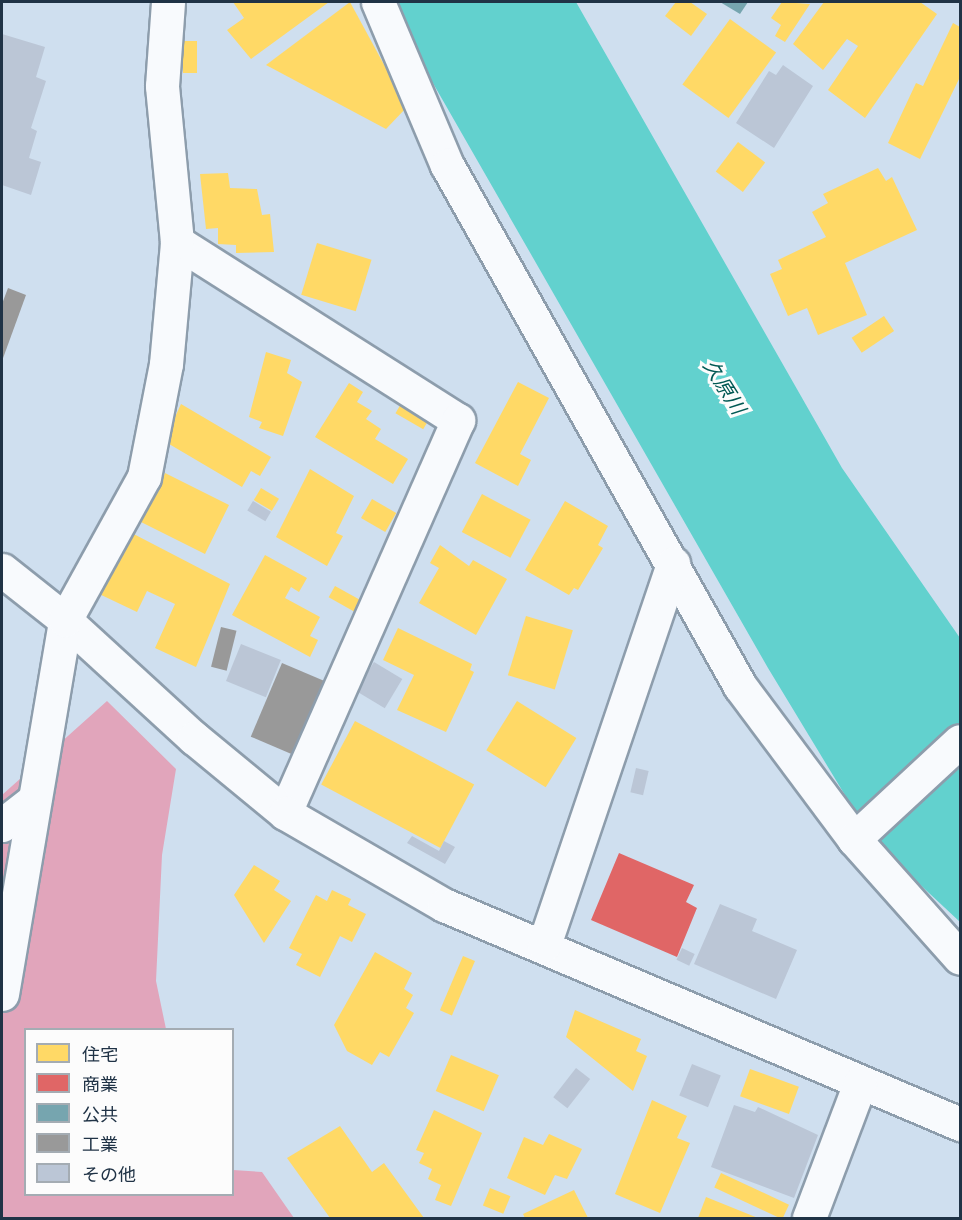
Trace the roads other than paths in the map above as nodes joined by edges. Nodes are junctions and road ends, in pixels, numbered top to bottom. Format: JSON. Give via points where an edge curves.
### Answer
{"nodes":[{"id":1,"x":168,"y":2,"type":"edge"},
{"id":2,"x":378,"y":2,"type":"edge"},
{"id":3,"x":177,"y":242,"type":"junction"},
{"id":4,"x":673,"y":563,"type":"junction"},
{"id":5,"x":2,"y":570,"type":"edge"},
{"id":6,"x":65,"y":620,"type":"junction"},
{"id":7,"x":960,"y":741,"type":"edge"},
{"id":8,"x":34,"y":800,"type":"junction"},
{"id":9,"x":285,"y":813,"type":"junction"},
{"id":10,"x":2,"y":825,"type":"edge"},
{"id":11,"x":854,"y":839,"type":"junction"},
{"id":12,"x":544,"y":945,"type":"junction"},
{"id":13,"x":960,"y":958,"type":"edge"},
{"id":14,"x":2,"y":994,"type":"edge"},
{"id":15,"x":860,"y":1083,"type":"junction"},
{"id":16,"x":960,"y":1124,"type":"edge"},
{"id":17,"x":810,"y":1218,"type":"edge"}],
"edges":[{"from":1,"to":3,"type":"street","via":[[162,86]]},
{"from":2,"to":4,"type":"street","via":[[447,165]]},
{"from":3,"to":6,"type":"street","via":[[166,364],[144,477]]},
{"from":3,"to":9,"type":"street","via":[[458,420]]},
{"from":4,"to":11,"type":"street","via":[[740,686]]},
{"from":4,"to":12,"type":"street"},
{"from":5,"to":6,"type":"street"},
{"from":6,"to":8,"type":"street"},
{"from":6,"to":9,"type":"street","via":[[194,738]]},
{"from":7,"to":11,"type":"street"},
{"from":8,"to":10,"type":"street"},
{"from":8,"to":14,"type":"street"},
{"from":9,"to":12,"type":"street","via":[[444,905]]},
{"from":11,"to":13,"type":"street"},
{"from":12,"to":15,"type":"street","via":[[678,1007]]},
{"from":15,"to":16,"type":"street"},
{"from":15,"to":17,"type":"street"}]}
